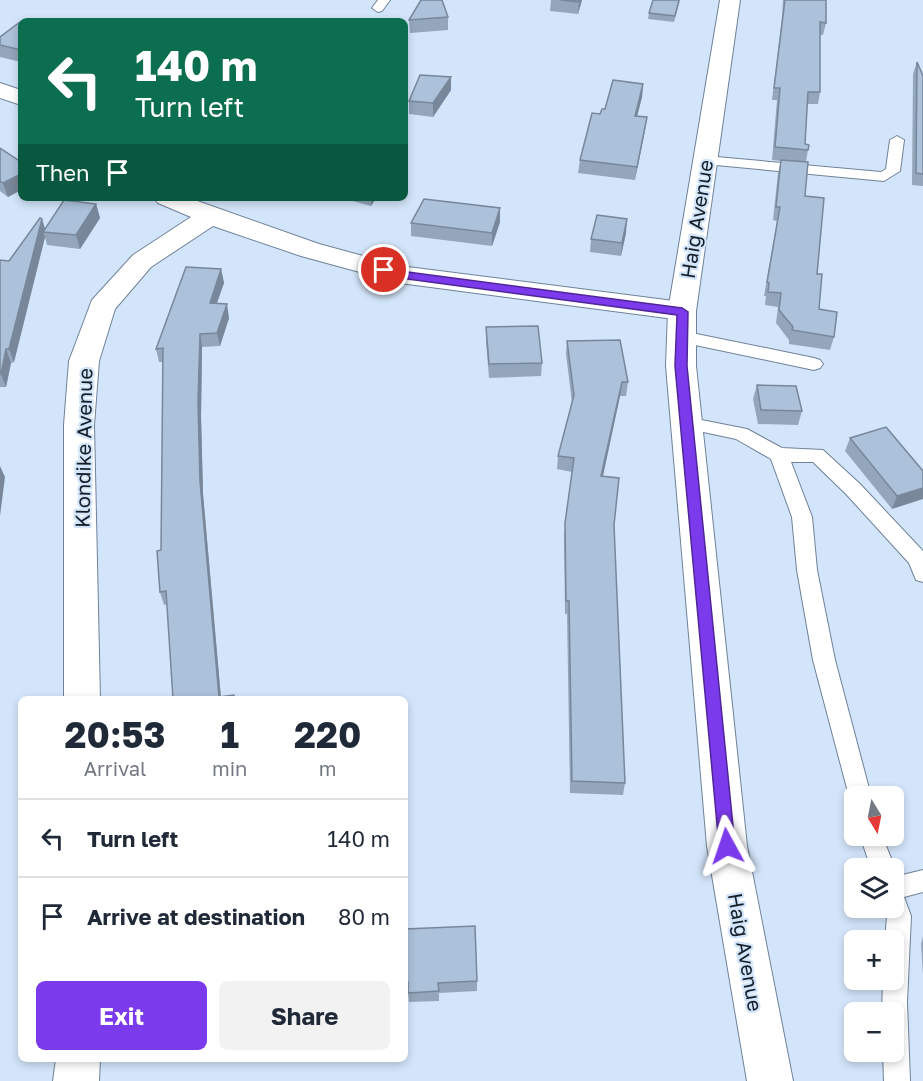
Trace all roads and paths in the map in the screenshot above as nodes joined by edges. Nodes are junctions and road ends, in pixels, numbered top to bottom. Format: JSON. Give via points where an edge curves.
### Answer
{"nodes":[{"id":1,"x":730,"y":0,"type":"edge"},
{"id":2,"x":0,"y":90,"type":"edge"},
{"id":3,"x":18,"y":97,"type":"edge"},
{"id":4,"x":897,"y":140,"type":"dead end"},
{"id":5,"x":705,"y":160,"type":"junction"},
{"id":6,"x":174,"y":201,"type":"edge"},
{"id":7,"x":210,"y":216,"type":"junction"},
{"id":8,"x":682,"y":324,"type":"junction"},
{"id":9,"x":814,"y":364,"type":"dead end"},
{"id":10,"x":686,"y":423,"type":"junction"},
{"id":11,"x":779,"y":455,"type":"junction"},
{"id":12,"x":923,"y":574,"type":"edge"},
{"id":13,"x":82,"y":696,"type":"edge"},
{"id":14,"x":857,"y":786,"type":"edge"},
{"id":15,"x":923,"y":881,"type":"edge"},
{"id":16,"x":904,"y":886,"type":"edge"},
{"id":17,"x":899,"y":918,"type":"edge"},
{"id":18,"x":78,"y":1062,"type":"edge"},
{"id":19,"x":76,"y":1081,"type":"edge"},
{"id":20,"x":770,"y":1081,"type":"edge"},
{"id":21,"x":897,"y":1081,"type":"edge"}],
"edges":[{"from":1,"to":5,"type":"street","name":"Haig Avenue"},
{"from":2,"to":3,"type":"street"},
{"from":4,"to":5,"type":"lane","via":[[893,171],[884,177]]},
{"from":5,"to":8,"type":"street","name":"Haig Avenue"},
{"from":6,"to":7,"type":"street"},
{"from":7,"to":8,"type":"street","via":[[310,250],[400,274]]},
{"from":7,"to":13,"type":"street","name":"Klondike Avenue","via":[[142,261],[102,306],[84,360],[79,425]]},
{"from":8,"to":9,"type":"lane"},
{"from":8,"to":10,"type":"street","name":"Haig Avenue"},
{"from":10,"to":11,"type":"lane","via":[[741,434]]},
{"from":10,"to":20,"type":"street","name":"Haig Avenue","via":[[727,846]]},
{"from":11,"to":12,"type":"lane","via":[[817,455],[918,559]]},
{"from":11,"to":14,"type":"lane","via":[[802,517],[807,570],[824,660]]},
{"from":15,"to":16,"type":"lane"},
{"from":17,"to":21,"type":"lane","via":[[894,1002]]},
{"from":18,"to":19,"type":"street"}]}
